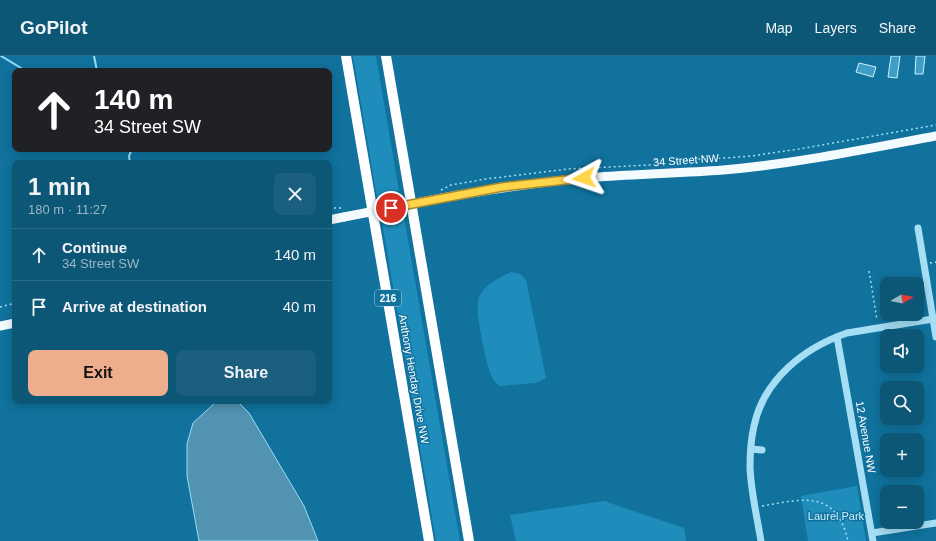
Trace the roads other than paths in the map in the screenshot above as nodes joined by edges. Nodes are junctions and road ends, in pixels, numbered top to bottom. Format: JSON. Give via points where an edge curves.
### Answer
{"nodes":[{"id":1,"x":346,"y":56,"type":"edge"},
{"id":2,"x":386,"y":56,"type":"edge"},
{"id":3,"x":936,"y":136,"type":"edge"},
{"id":4,"x":332,"y":218,"type":"edge"},
{"id":5,"x":918,"y":228,"type":"dead end"},
{"id":6,"x":933,"y":320,"type":"junction"},
{"id":7,"x":12,"y":324,"type":"edge"},
{"id":8,"x":0,"y":326,"type":"edge"},
{"id":9,"x":837,"y":337,"type":"junction"},
{"id":10,"x":936,"y":337,"type":"edge"},
{"id":11,"x":751,"y":449,"type":"junction"},
{"id":12,"x":762,"y":450,"type":"dead end"},
{"id":13,"x":936,"y":523,"type":"edge"},
{"id":14,"x":872,"y":533,"type":"junction"},
{"id":15,"x":429,"y":541,"type":"edge"},
{"id":16,"x":469,"y":541,"type":"edge"},
{"id":17,"x":761,"y":541,"type":"edge"},
{"id":18,"x":873,"y":541,"type":"edge"}],
"edges":[{"from":1,"to":15,"type":"highway","name":"Anthony Henday Drive NW","number":"216"},
{"from":2,"to":16,"type":"highway"},
{"from":3,"to":4,"type":"main road","name":"34 Street NW","bridge":true,"via":[[724,170],[600,177],[502,187],[345,212]]},
{"from":5,"to":6,"type":"street"},
{"from":6,"to":9,"type":"street","via":[[847,333]]},
{"from":6,"to":10,"type":"street"},
{"from":7,"to":8,"type":"main road"},
{"from":9,"to":11,"type":"street","via":[[815,347],[781,373],[758,412]]},
{"from":9,"to":14,"type":"street","name":"12 Avenue NW"},
{"from":11,"to":12,"type":"street"},
{"from":11,"to":17,"type":"street","via":[[750,470]]},
{"from":13,"to":14,"type":"street"},
{"from":14,"to":18,"type":"street","name":"12 Avenue NW"}]}
